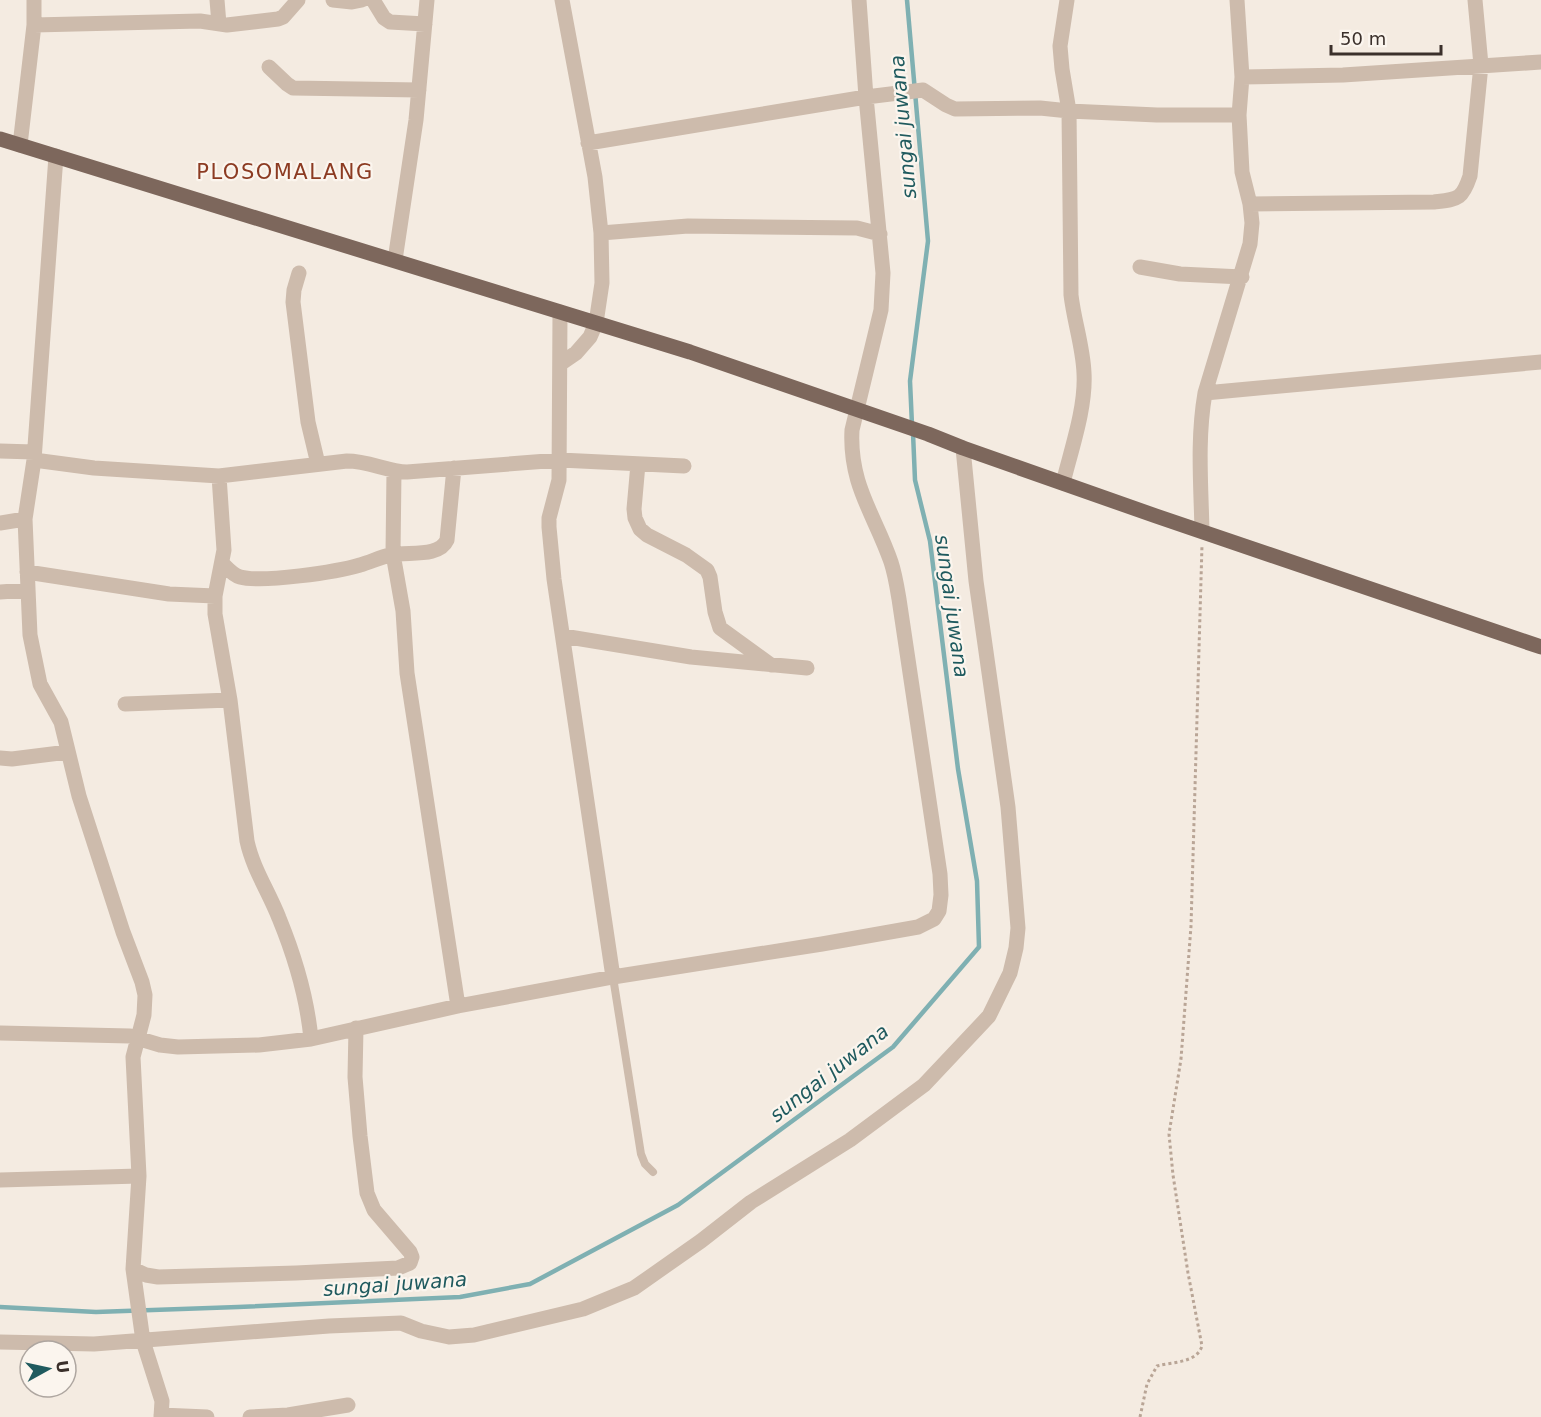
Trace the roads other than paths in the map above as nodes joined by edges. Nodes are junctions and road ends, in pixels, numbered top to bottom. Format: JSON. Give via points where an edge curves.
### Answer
{"nodes":[{"id":1,"x":34,"y":0,"type":"edge"},
{"id":2,"x":217,"y":0,"type":"edge"},
{"id":3,"x":298,"y":0,"type":"edge"},
{"id":4,"x":333,"y":0,"type":"edge"},
{"id":5,"x":362,"y":0,"type":"edge"},
{"id":6,"x":373,"y":0,"type":"edge"},
{"id":7,"x":427,"y":0,"type":"edge"},
{"id":8,"x":562,"y":0,"type":"edge"},
{"id":9,"x":858,"y":0,"type":"edge"},
{"id":10,"x":1067,"y":0,"type":"edge"},
{"id":11,"x":1237,"y":0,"type":"edge"},
{"id":12,"x":1475,"y":0,"type":"edge"},
{"id":13,"x":219,"y":24,"type":"junction"},
{"id":14,"x":425,"y":24,"type":"junction"},
{"id":15,"x":34,"y":25,"type":"junction"},
{"id":16,"x":1541,"y":62,"type":"edge"},
{"id":17,"x":1481,"y":65,"type":"junction"},
{"id":18,"x":269,"y":67,"type":"dead end"},
{"id":19,"x":1242,"y":77,"type":"junction"},
{"id":20,"x":419,"y":90,"type":"junction"},
{"id":21,"x":866,"y":97,"type":"junction"},
{"id":22,"x":1069,"y":111,"type":"junction"},
{"id":23,"x":1239,"y":115,"type":"junction"},
{"id":24,"x":0,"y":139,"type":"edge"},
{"id":25,"x":588,"y":143,"type":"junction"},
{"id":26,"x":20,"y":145,"type":"junction"},
{"id":27,"x":56,"y":156,"type":"junction"},
{"id":28,"x":1250,"y":204,"type":"junction"},
{"id":29,"x":601,"y":233,"type":"junction"},
{"id":30,"x":880,"y":234,"type":"junction"},
{"id":31,"x":395,"y":260,"type":"junction"},
{"id":32,"x":1140,"y":267,"type":"dead end"},
{"id":33,"x":299,"y":273,"type":"dead end"},
{"id":34,"x":1242,"y":277,"type":"junction"},
{"id":35,"x":560,"y":312,"type":"junction"},
{"id":36,"x":596,"y":323,"type":"junction"},
{"id":37,"x":1541,"y":362,"type":"edge"},
{"id":38,"x":560,"y":364,"type":"junction"},
{"id":39,"x":1205,"y":393,"type":"junction"},
{"id":40,"x":857,"y":411,"type":"junction"},
{"id":41,"x":963,"y":448,"type":"junction"},
{"id":42,"x":0,"y":451,"type":"edge"},
{"id":43,"x":34,"y":456,"type":"junction"},
{"id":44,"x":560,"y":460,"type":"junction"},
{"id":45,"x":318,"y":464,"type":"junction"},
{"id":46,"x":638,"y":464,"type":"junction"},
{"id":47,"x":684,"y":466,"type":"dead end"},
{"id":48,"x":454,"y":468,"type":"junction"},
{"id":49,"x":394,"y":471,"type":"junction"},
{"id":50,"x":219,"y":476,"type":"junction"},
{"id":51,"x":1063,"y":483,"type":"junction"},
{"id":52,"x":25,"y":519,"type":"junction"},
{"id":53,"x":0,"y":523,"type":"edge"},
{"id":54,"x":1202,"y":531,"type":"junction"},
{"id":55,"x":393,"y":554,"type":"junction"},
{"id":56,"x":222,"y":563,"type":"junction"},
{"id":57,"x":27,"y":572,"type":"junction"},
{"id":58,"x":28,"y":590,"type":"junction"},
{"id":59,"x":0,"y":592,"type":"edge"},
{"id":60,"x":215,"y":596,"type":"junction"},
{"id":61,"x":563,"y":636,"type":"junction"},
{"id":62,"x":1541,"y":647,"type":"edge"},
{"id":63,"x":771,"y":665,"type":"junction"},
{"id":64,"x":807,"y":668,"type":"dead end"},
{"id":65,"x":230,"y":700,"type":"junction"},
{"id":66,"x":125,"y":704,"type":"dead end"},
{"id":67,"x":68,"y":752,"type":"junction"},
{"id":68,"x":0,"y":758,"type":"edge"},
{"id":69,"x":613,"y":976,"type":"junction"},
{"id":70,"x":458,"y":1006,"type":"junction"},
{"id":71,"x":356,"y":1028,"type":"junction"},
{"id":72,"x":0,"y":1033,"type":"edge"},
{"id":73,"x":138,"y":1038,"type":"junction"},
{"id":74,"x":311,"y":1039,"type":"junction"},
{"id":75,"x":653,"y":1172,"type":"dead end"},
{"id":76,"x":139,"y":1176,"type":"junction"},
{"id":77,"x":0,"y":1180,"type":"edge"},
{"id":78,"x":133,"y":1269,"type":"junction"},
{"id":79,"x":142,"y":1341,"type":"junction"},
{"id":80,"x":0,"y":1342,"type":"edge"},
{"id":81,"x":348,"y":1405,"type":"dead end"},
{"id":82,"x":161,"y":1416,"type":"edge"},
{"id":83,"x":207,"y":1417,"type":"edge"},
{"id":84,"x":250,"y":1417,"type":"edge"}],
"edges":[{"from":1,"to":15,"type":"street"},
{"from":2,"to":13,"type":"street"},
{"from":3,"to":13,"type":"street","via":[[278,19]]},
{"from":4,"to":5,"type":"street"},
{"from":6,"to":14,"type":"street","via":[[390,22]]},
{"from":7,"to":14,"type":"street"},
{"from":8,"to":25,"type":"street"},
{"from":9,"to":21,"type":"street"},
{"from":10,"to":22,"type":"street","via":[[1060,46]]},
{"from":11,"to":19,"type":"street"},
{"from":12,"to":17,"type":"street"},
{"from":13,"to":15,"type":"street","via":[[200,21]]},
{"from":14,"to":20,"type":"street"},
{"from":15,"to":26,"type":"street"},
{"from":16,"to":17,"type":"street"},
{"from":17,"to":19,"type":"street","via":[[1343,75]]},
{"from":17,"to":28,"type":"street","via":[[1470,176],[1465,192],[1453,200]]},
{"from":18,"to":20,"type":"street","via":[[293,88]]},
{"from":19,"to":23,"type":"street"},
{"from":20,"to":31,"type":"street"},
{"from":21,"to":22,"type":"street","via":[[923,90],[956,109]]},
{"from":21,"to":25,"type":"street"},
{"from":21,"to":30,"type":"street"},
{"from":22,"to":23,"type":"street"},
{"from":22,"to":51,"type":"street","via":[[1071,295],[1084,375]]},
{"from":23,"to":28,"type":"street","via":[[1242,172]]},
{"from":24,"to":26,"type":"main road"},
{"from":25,"to":29,"type":"street"},
{"from":26,"to":27,"type":"main road"},
{"from":27,"to":31,"type":"main road"},
{"from":27,"to":43,"type":"street"},
{"from":28,"to":34,"type":"street","via":[[1250,244]]},
{"from":29,"to":30,"type":"street","via":[[688,226],[857,228]]},
{"from":29,"to":36,"type":"street","via":[[602,283]]},
{"from":30,"to":40,"type":"street","via":[[881,310]]},
{"from":31,"to":35,"type":"main road"},
{"from":32,"to":34,"type":"street","via":[[1180,274]]},
{"from":33,"to":45,"type":"street","via":[[293,302],[308,422]]},
{"from":34,"to":39,"type":"street"},
{"from":35,"to":36,"type":"main road"},
{"from":35,"to":38,"type":"street"},
{"from":36,"to":38,"type":"street","via":[[585,345]]},
{"from":36,"to":40,"type":"main road"},
{"from":37,"to":39,"type":"street"},
{"from":38,"to":44,"type":"street"},
{"from":39,"to":54,"type":"street","via":[[1200,446]]},
{"from":40,"to":41,"type":"main road"},
{"from":40,"to":69,"type":"street","via":[[852,430],[853,458],[865,505],[891,563],[899,599],[940,874],[939,911],[934,919],[918,927]]},
{"from":41,"to":51,"type":"main road"},
{"from":41,"to":79,"type":"street","via":[[976,581],[1008,807],[1018,928],[1010,973],[988,1016],[924,1085],[850,1140],[751,1202],[634,1288],[583,1309],[474,1335],[449,1337],[400,1323]]},
{"from":42,"to":43,"type":"street"},
{"from":43,"to":50,"type":"street","via":[[94,468]]},
{"from":43,"to":52,"type":"street"},
{"from":44,"to":46,"type":"street"},
{"from":44,"to":48,"type":"street"},
{"from":44,"to":61,"type":"street","via":[[549,527]]},
{"from":45,"to":49,"type":"street","via":[[355,461]]},
{"from":45,"to":50,"type":"street"},
{"from":46,"to":47,"type":"street"},
{"from":46,"to":63,"type":"street","via":[[634,509],[640,529],[707,570],[720,628]]},
{"from":48,"to":49,"type":"street"},
{"from":48,"to":55,"type":"street","via":[[445,545],[430,551]]},
{"from":49,"to":55,"type":"street"},
{"from":50,"to":56,"type":"street"},
{"from":51,"to":54,"type":"main road"},
{"from":52,"to":53,"type":"street"},
{"from":52,"to":57,"type":"street"},
{"from":54,"to":62,"type":"main road"},
{"from":55,"to":56,"type":"street","via":[[357,566],[282,578],[242,578]]},
{"from":55,"to":70,"type":"street","via":[[403,611],[407,673]]},
{"from":56,"to":60,"type":"street"},
{"from":57,"to":58,"type":"street"},
{"from":57,"to":60,"type":"street","via":[[169,594]]},
{"from":58,"to":59,"type":"street"},
{"from":58,"to":67,"type":"street","via":[[36,672],[61,722]]},
{"from":60,"to":65,"type":"street"},
{"from":61,"to":63,"type":"street","via":[[691,657]]},
{"from":61,"to":69,"type":"street"},
{"from":63,"to":64,"type":"street"},
{"from":65,"to":66,"type":"street"},
{"from":65,"to":74,"type":"street","via":[[249,852],[293,957],[306,999]]},
{"from":67,"to":68,"type":"street"},
{"from":67,"to":73,"type":"street","via":[[142,982],[145,1004]]},
{"from":69,"to":70,"type":"street"},
{"from":69,"to":75,"type":"lane","via":[[641,1154]]},
{"from":70,"to":71,"type":"street"},
{"from":71,"to":74,"type":"street"},
{"from":71,"to":78,"type":"street","via":[[356,1077],[367,1193],[374,1210],[410,1252],[410,1263],[398,1268],[184,1277],[146,1275]]},
{"from":72,"to":73,"type":"street"},
{"from":73,"to":74,"type":"street","via":[[178,1047]]},
{"from":73,"to":76,"type":"street","via":[[133,1057]]},
{"from":76,"to":77,"type":"street"},
{"from":76,"to":78,"type":"street"},
{"from":78,"to":79,"type":"street"},
{"from":79,"to":80,"type":"street"},
{"from":79,"to":82,"type":"street","via":[[160,1392]]},
{"from":81,"to":84,"type":"street"},
{"from":82,"to":83,"type":"street"}]}
